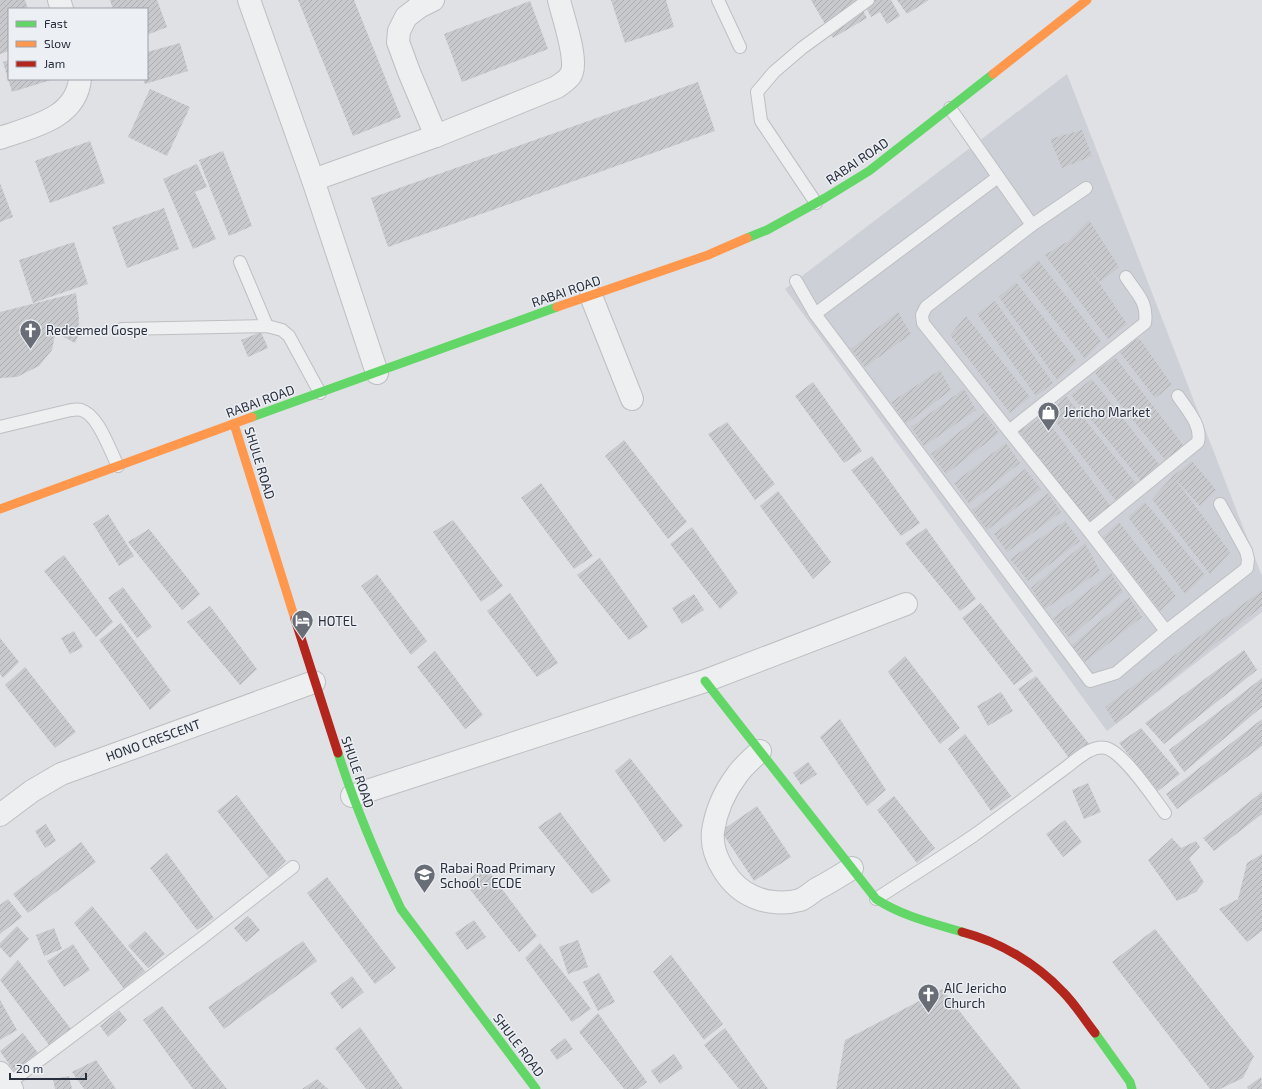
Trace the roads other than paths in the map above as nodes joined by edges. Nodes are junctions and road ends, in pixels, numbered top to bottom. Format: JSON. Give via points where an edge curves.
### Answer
{"nodes":[{"id":1,"x":249,"y":0,"type":"edge"},
{"id":2,"x":433,"y":0,"type":"edge"},
{"id":3,"x":559,"y":0,"type":"edge"},
{"id":4,"x":718,"y":0,"type":"edge"},
{"id":5,"x":868,"y":0,"type":"edge"},
{"id":6,"x":1085,"y":1,"type":"edge"},
{"id":7,"x":740,"y":47,"type":"dead end"},
{"id":8,"x":80,"y":80,"type":"edge"},
{"id":9,"x":950,"y":108,"type":"junction"},
{"id":10,"x":436,"y":136,"type":"junction"},
{"id":11,"x":0,"y":138,"type":"edge"},
{"id":12,"x":998,"y":177,"type":"junction"},
{"id":13,"x":313,"y":180,"type":"junction"},
{"id":14,"x":1086,"y":188,"type":"dead end"},
{"id":15,"x":816,"y":203,"type":"junction"},
{"id":16,"x":1032,"y":225,"type":"junction"},
{"id":17,"x":240,"y":262,"type":"dead end"},
{"id":18,"x":1126,"y":277,"type":"dead end"},
{"id":19,"x":796,"y":281,"type":"dead end"},
{"id":20,"x":591,"y":296,"type":"junction"},
{"id":21,"x":815,"y":314,"type":"junction"},
{"id":22,"x":267,"y":326,"type":"junction"},
{"id":23,"x":122,"y":329,"type":"dead end"},
{"id":24,"x":377,"y":372,"type":"junction"},
{"id":25,"x":320,"y":393,"type":"junction"},
{"id":26,"x":1178,"y":396,"type":"dead end"},
{"id":27,"x":632,"y":399,"type":"dead end"},
{"id":28,"x":234,"y":424,"type":"junction"},
{"id":29,"x":0,"y":427,"type":"edge"},
{"id":30,"x":1009,"y":431,"type":"junction"},
{"id":31,"x":118,"y":466,"type":"junction"},
{"id":32,"x":1220,"y":504,"type":"dead end"},
{"id":33,"x":0,"y":509,"type":"edge"},
{"id":34,"x":1089,"y":531,"type":"junction"},
{"id":35,"x":906,"y":604,"type":"dead end"},
{"id":36,"x":1166,"y":631,"type":"junction"},
{"id":37,"x":705,"y":681,"type":"junction"},
{"id":38,"x":314,"y":682,"type":"junction"},
{"id":39,"x":760,"y":751,"type":"junction"},
{"id":40,"x":352,"y":796,"type":"junction"},
{"id":41,"x":1165,"y":812,"type":"dead end"},
{"id":42,"x":0,"y":816,"type":"edge"},
{"id":43,"x":293,"y":867,"type":"dead end"},
{"id":44,"x":852,"y":868,"type":"junction"},
{"id":45,"x":876,"y":899,"type":"junction"},
{"id":46,"x":7,"y":1082,"type":"edge"},
{"id":47,"x":536,"y":1089,"type":"edge"},
{"id":48,"x":1132,"y":1089,"type":"edge"}],
"edges":[{"from":1,"to":13,"type":"street"},
{"from":2,"to":10,"type":"street","via":[[406,17],[398,31],[398,42]]},
{"from":3,"to":10,"type":"street","via":[[573,64],[572,73],[566,80],[557,87]]},
{"from":4,"to":7,"type":"lane"},
{"from":5,"to":15,"type":"lane","via":[[802,48],[774,72],[756,92],[761,121]]},
{"from":6,"to":9,"type":"street","name":"RABAI ROAD"},
{"from":8,"to":11,"type":"street","via":[[71,104],[59,114],[43,123]]},
{"from":9,"to":12,"type":"lane"},
{"from":9,"to":15,"type":"street","name":"RABAI ROAD","via":[[869,171]]},
{"from":10,"to":13,"type":"street"},
{"from":12,"to":16,"type":"lane"},
{"from":12,"to":21,"type":"lane"},
{"from":13,"to":24,"type":"street"},
{"from":14,"to":16,"type":"lane"},
{"from":15,"to":20,"type":"street","name":"RABAI ROAD","via":[[767,230],[708,255]]},
{"from":16,"to":30,"type":"lane","via":[[926,307],[922,315],[923,323]]},
{"from":17,"to":22,"type":"lane"},
{"from":18,"to":30,"type":"lane","via":[[1145,305],[1145,323]]},
{"from":19,"to":21,"type":"lane"},
{"from":20,"to":24,"type":"street","name":"RABAI ROAD"},
{"from":20,"to":27,"type":"street"},
{"from":21,"to":36,"type":"lane","via":[[1090,681],[1116,673]]},
{"from":22,"to":23,"type":"lane"},
{"from":22,"to":25,"type":"lane","via":[[282,330],[289,336]]},
{"from":24,"to":25,"type":"street","name":"RABAI ROAD"},
{"from":25,"to":28,"type":"street","name":"RABAI ROAD"},
{"from":26,"to":34,"type":"lane","via":[[1199,428],[1198,442]]},
{"from":28,"to":31,"type":"street","name":"RABAI ROAD"},
{"from":28,"to":38,"type":"street","name":"SHULE ROAD"},
{"from":29,"to":31,"type":"lane","via":[[71,410],[81,410],[97,423]]},
{"from":30,"to":34,"type":"lane"},
{"from":31,"to":33,"type":"street","name":"RABAI ROAD"},
{"from":32,"to":36,"type":"lane","via":[[1246,551],[1247,568]]},
{"from":34,"to":36,"type":"lane"},
{"from":35,"to":37,"type":"street"},
{"from":37,"to":39,"type":"street"},
{"from":37,"to":40,"type":"street"},
{"from":38,"to":40,"type":"street","name":"SHULE ROAD"},
{"from":38,"to":42,"type":"street","name":"HONO CRESCENT","via":[[61,774],[32,791]]},
{"from":39,"to":44,"type":"street"},
{"from":39,"to":44,"type":"street","via":[[737,774],[727,791],[713,831],[714,848],[730,878],[740,889],[755,898],[776,902],[800,900]]},
{"from":40,"to":47,"type":"street","name":"SHULE ROAD","via":[[401,909]]},
{"from":41,"to":45,"type":"lane","via":[[1124,760],[1115,752],[1098,747],[972,836]]},
{"from":43,"to":46,"type":"lane","via":[[202,938]]},
{"from":44,"to":45,"type":"street"},
{"from":45,"to":48,"type":"street","via":[[919,920],[982,937],[1030,962],[1063,992],[1101,1041],[1130,1082]]}]}
